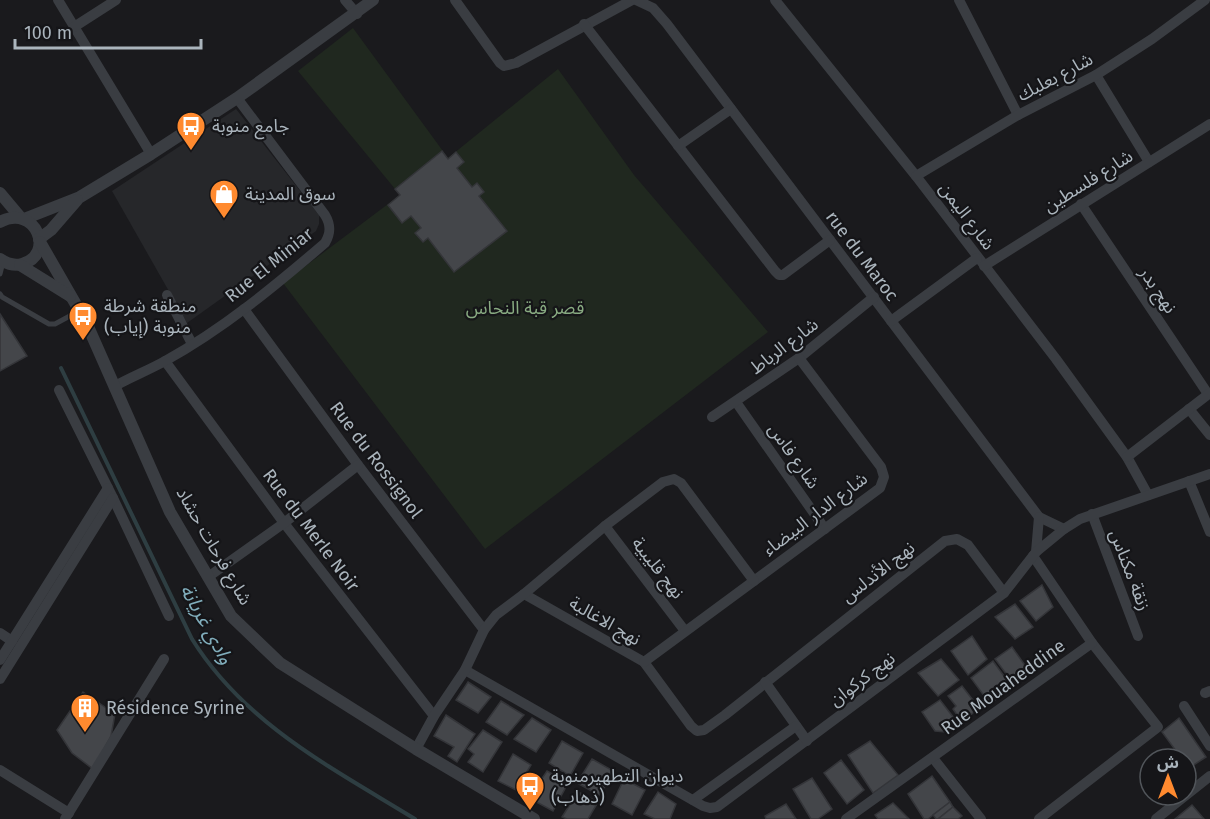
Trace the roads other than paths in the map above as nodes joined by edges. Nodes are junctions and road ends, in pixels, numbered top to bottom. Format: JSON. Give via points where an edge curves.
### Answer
{"nodes":[{"id":1,"x":57,"y":0,"type":"edge"},
{"id":2,"x":116,"y":0,"type":"edge"},
{"id":3,"x":345,"y":0,"type":"edge"},
{"id":4,"x":373,"y":0,"type":"edge"},
{"id":5,"x":455,"y":0,"type":"edge"},
{"id":6,"x":634,"y":0,"type":"edge"},
{"id":7,"x":959,"y":0,"type":"edge"},
{"id":8,"x":1205,"y":0,"type":"edge"},
{"id":9,"x":781,"y":2,"type":"edge"},
{"id":10,"x":357,"y":14,"type":"junction"},
{"id":11,"x":584,"y":24,"type":"junction"},
{"id":12,"x":74,"y":27,"type":"junction"},
{"id":13,"x":1096,"y":75,"type":"junction"},
{"id":14,"x":237,"y":98,"type":"junction"},
{"id":15,"x":731,"y":109,"type":"junction"},
{"id":16,"x":1018,"y":115,"type":"junction"},
{"id":17,"x":1210,"y":124,"type":"edge"},
{"id":18,"x":678,"y":146,"type":"junction"},
{"id":19,"x":151,"y":154,"type":"junction"},
{"id":20,"x":1149,"y":162,"type":"junction"},
{"id":21,"x":916,"y":176,"type":"junction"},
{"id":22,"x":0,"y":193,"type":"edge"},
{"id":23,"x":80,"y":197,"type":"junction"},
{"id":24,"x":1081,"y":204,"type":"junction"},
{"id":25,"x":23,"y":219,"type":"junction"},
{"id":26,"x":0,"y":222,"type":"edge"},
{"id":27,"x":830,"y":240,"type":"junction"},
{"id":28,"x":40,"y":241,"type":"junction"},
{"id":29,"x":2,"y":260,"type":"edge"},
{"id":30,"x":981,"y":262,"type":"junction"},
{"id":31,"x":20,"y":265,"type":"junction"},
{"id":32,"x":0,"y":274,"type":"edge"},
{"id":33,"x":0,"y":294,"type":"edge"},
{"id":34,"x":167,"y":295,"type":"dead end"},
{"id":35,"x":70,"y":296,"type":"junction"},
{"id":36,"x":874,"y":297,"type":"junction"},
{"id":37,"x":244,"y":309,"type":"junction"},
{"id":38,"x":79,"y":311,"type":"junction"},
{"id":39,"x":891,"y":321,"type":"junction"},
{"id":40,"x":192,"y":344,"type":"junction"},
{"id":41,"x":799,"y":358,"type":"junction"},
{"id":42,"x":165,"y":361,"type":"junction"},
{"id":43,"x":115,"y":386,"type":"junction"},
{"id":44,"x":59,"y":390,"type":"dead end"},
{"id":45,"x":1209,"y":394,"type":"edge"},
{"id":46,"x":736,"y":402,"type":"junction"},
{"id":47,"x":1189,"y":409,"type":"junction"},
{"id":48,"x":712,"y":417,"type":"dead end"},
{"id":49,"x":1210,"y":435,"type":"edge"},
{"id":50,"x":1127,"y":457,"type":"junction"},
{"id":51,"x":358,"y":465,"type":"junction"},
{"id":52,"x":1210,"y":474,"type":"edge"},
{"id":53,"x":1189,"y":482,"type":"junction"},
{"id":54,"x":111,"y":493,"type":"junction"},
{"id":55,"x":1148,"y":495,"type":"junction"},
{"id":56,"x":1092,"y":514,"type":"junction"},
{"id":57,"x":1039,"y":516,"type":"junction"},
{"id":58,"x":284,"y":523,"type":"junction"},
{"id":59,"x":605,"y":526,"type":"junction"},
{"id":60,"x":825,"y":529,"type":"junction"},
{"id":61,"x":1064,"y":529,"type":"junction"},
{"id":62,"x":1210,"y":532,"type":"edge"},
{"id":63,"x":1035,"y":554,"type":"junction"},
{"id":64,"x":208,"y":577,"type":"junction"},
{"id":65,"x":754,"y":581,"type":"junction"},
{"id":66,"x":1004,"y":593,"type":"junction"},
{"id":67,"x":524,"y":594,"type":"junction"},
{"id":68,"x":169,"y":616,"type":"dead end"},
{"id":69,"x":484,"y":630,"type":"junction"},
{"id":70,"x":685,"y":631,"type":"junction"},
{"id":71,"x":0,"y":633,"type":"edge"},
{"id":72,"x":1138,"y":636,"type":"dead end"},
{"id":73,"x":12,"y":641,"type":"junction"},
{"id":74,"x":1092,"y":643,"type":"junction"},
{"id":75,"x":164,"y":659,"type":"dead end"},
{"id":76,"x":0,"y":660,"type":"edge"},
{"id":77,"x":644,"y":662,"type":"junction"},
{"id":78,"x":465,"y":670,"type":"junction"},
{"id":79,"x":0,"y":679,"type":"edge"},
{"id":80,"x":765,"y":682,"type":"junction"},
{"id":81,"x":1184,"y":706,"type":"dead end"},
{"id":82,"x":434,"y":716,"type":"junction"},
{"id":83,"x":796,"y":726,"type":"junction"},
{"id":84,"x":807,"y":741,"type":"junction"},
{"id":85,"x":1210,"y":746,"type":"edge"},
{"id":86,"x":416,"y":749,"type":"junction"},
{"id":87,"x":933,"y":758,"type":"junction"},
{"id":88,"x":0,"y":770,"type":"edge"},
{"id":89,"x":1210,"y":776,"type":"edge"},
{"id":90,"x":693,"y":800,"type":"junction"},
{"id":91,"x":67,"y":816,"type":"edge"},
{"id":92,"x":534,"y":819,"type":"edge"},
{"id":93,"x":846,"y":819,"type":"edge"},
{"id":94,"x":981,"y":819,"type":"edge"},
{"id":95,"x":1039,"y":819,"type":"edge"},
{"id":96,"x":1156,"y":819,"type":"edge"}],
"edges":[{"from":1,"to":12,"type":"street"},
{"from":2,"to":12,"type":"street"},
{"from":3,"to":10,"type":"street"},
{"from":4,"to":10,"type":"street"},
{"from":5,"to":11,"type":"street","via":[[504,66]]},
{"from":6,"to":11,"type":"street"},
{"from":6,"to":15,"type":"street","name":"rue du Maroc","via":[[647,4],[660,15]]},
{"from":7,"to":16,"type":"street"},
{"from":8,"to":13,"type":"street","name":"شارع بعلبك"},
{"from":9,"to":21,"type":"street","name":"شارع اليمن","via":[[857,106]]},
{"from":10,"to":14,"type":"street"},
{"from":11,"to":18,"type":"street"},
{"from":12,"to":19,"type":"street"},
{"from":13,"to":16,"type":"street","name":"شارع بعلبك"},
{"from":13,"to":20,"type":"street"},
{"from":14,"to":19,"type":"street"},
{"from":14,"to":37,"type":"street","name":"Rue El Miniar","via":[[330,226],[325,243]]},
{"from":15,"to":18,"type":"street"},
{"from":15,"to":27,"type":"street","name":"rue du Maroc"},
{"from":16,"to":21,"type":"street","name":"شارع بعلبك"},
{"from":17,"to":20,"type":"street","name":"شارع فلسطين"},
{"from":18,"to":27,"type":"street","via":[[779,275]]},
{"from":19,"to":23,"type":"street"},
{"from":20,"to":24,"type":"street","name":"شارع فلسطين"},
{"from":21,"to":30,"type":"street","name":"شارع اليمن"},
{"from":22,"to":25,"type":"street","name":"شارع فرحات حشاد"},
{"from":23,"to":25,"type":"street"},
{"from":23,"to":28,"type":"street"},
{"from":24,"to":30,"type":"street","name":"شارع فلسطين"},
{"from":24,"to":45,"type":"street","name":"نهج بدر"},
{"from":25,"to":26,"type":"street"},
{"from":25,"to":28,"type":"street","name":"شارع فرحات حشاد","via":[[35,227]]},
{"from":27,"to":36,"type":"street","name":"rue du Maroc"},
{"from":28,"to":31,"type":"street","via":[[34,257]]},
{"from":28,"to":35,"type":"street","name":"شارع فرحات حشاد"},
{"from":29,"to":31,"type":"street","name":"شارع فرحات حشاد"},
{"from":29,"to":32,"type":"lane"},
{"from":30,"to":39,"type":"street","name":"شارع فلسطين"},
{"from":30,"to":50,"type":"street","name":"شارع اليمن"},
{"from":31,"to":35,"type":"street","name":"شارع فرحات حشاد"},
{"from":33,"to":38,"type":"lane","via":[[49,324]]},
{"from":34,"to":40,"type":"street"},
{"from":35,"to":38,"type":"street","name":"شارع فرحات حشاد"},
{"from":36,"to":39,"type":"street","name":"rue du Maroc"},
{"from":36,"to":41,"type":"street","name":"شارع الرباط"},
{"from":37,"to":40,"type":"street","name":"Rue El Miniar"},
{"from":37,"to":51,"type":"street","name":"Rue du Rossignol"},
{"from":38,"to":43,"type":"street","name":"شارع فرحات حشاد"},
{"from":39,"to":57,"type":"street","name":"rue du Maroc"},
{"from":40,"to":42,"type":"street","name":"Rue El Miniar"},
{"from":41,"to":46,"type":"street","name":"شارع الرباط"},
{"from":41,"to":60,"type":"street","name":"شارع الدار البيضاء","via":[[881,467],[884,477],[880,488]]},
{"from":42,"to":43,"type":"street","name":"Rue El Miniar"},
{"from":42,"to":58,"type":"street","name":"Rue du Merle Noir"},
{"from":43,"to":64,"type":"street","name":"شارع فرحات حشاد","via":[[170,512]]},
{"from":44,"to":54,"type":"street"},
{"from":45,"to":47,"type":"street"},
{"from":46,"to":48,"type":"street","name":"شارع الرباط"},
{"from":46,"to":60,"type":"street","name":"شارع فاس"},
{"from":47,"to":49,"type":"street"},
{"from":47,"to":50,"type":"street"},
{"from":50,"to":55,"type":"street","name":"شارع اليمن"},
{"from":51,"to":58,"type":"street"},
{"from":51,"to":69,"type":"street","name":"Rue du Rossignol"},
{"from":52,"to":53,"type":"street"},
{"from":53,"to":55,"type":"street"},
{"from":53,"to":62,"type":"street"},
{"from":54,"to":68,"type":"street"},
{"from":54,"to":73,"type":"street"},
{"from":54,"to":79,"type":"street"},
{"from":55,"to":56,"type":"street"},
{"from":56,"to":61,"type":"street"},
{"from":56,"to":72,"type":"street","name":"زنقة مكناس"},
{"from":57,"to":61,"type":"street","name":"rue du Maroc"},
{"from":57,"to":63,"type":"street"},
{"from":58,"to":64,"type":"street"},
{"from":58,"to":82,"type":"street","name":"Rue du Merle Noir"},
{"from":59,"to":65,"type":"street","via":[[663,482],[674,479],[681,483]]},
{"from":59,"to":67,"type":"street"},
{"from":59,"to":70,"type":"street","name":"نهج قليبية"},
{"from":60,"to":65,"type":"street","name":"شارع الدار البيضاء"},
{"from":61,"to":63,"type":"street"},
{"from":63,"to":66,"type":"street","name":"نهج كركوان"},
{"from":63,"to":74,"type":"street"},
{"from":64,"to":86,"type":"street","name":"شارع فرحات حشاد","via":[[231,616],[280,663]]},
{"from":65,"to":70,"type":"street","name":"شارع الدار البيضاء"},
{"from":66,"to":80,"type":"street","name":"نهج الأندلس","via":[[968,545],[957,539],[945,541]]},
{"from":66,"to":84,"type":"street","name":"نهج كركوان"},
{"from":67,"to":69,"type":"street","via":[[496,615]]},
{"from":67,"to":77,"type":"street","name":"نهج الاغالبة"},
{"from":69,"to":78,"type":"street"},
{"from":70,"to":77,"type":"street","name":"شارع الدار البيضاء"},
{"from":71,"to":73,"type":"street"},
{"from":73,"to":76,"type":"street"},
{"from":74,"to":87,"type":"street","name":"Rue Mouaheddine"},
{"from":74,"to":95,"type":"street","via":[[1158,727]]},
{"from":75,"to":91,"type":"street"},
{"from":77,"to":80,"type":"street","name":"نهج الاغالبة","via":[[696,731],[704,730]]},
{"from":78,"to":82,"type":"street"},
{"from":78,"to":90,"type":"street","name":"نهج كركوان"},
{"from":80,"to":83,"type":"street"},
{"from":81,"to":85,"type":"street"},
{"from":82,"to":86,"type":"street"},
{"from":83,"to":84,"type":"street"},
{"from":83,"to":90,"type":"street"},
{"from":84,"to":90,"type":"street","name":"نهج كركوان","via":[[717,807]]},
{"from":86,"to":92,"type":"street","name":"شارع فرحات حشاد"},
{"from":87,"to":93,"type":"street","name":"Rue Mouaheddine"},
{"from":87,"to":94,"type":"street"},
{"from":88,"to":91,"type":"street"},
{"from":89,"to":96,"type":"street"}]}
